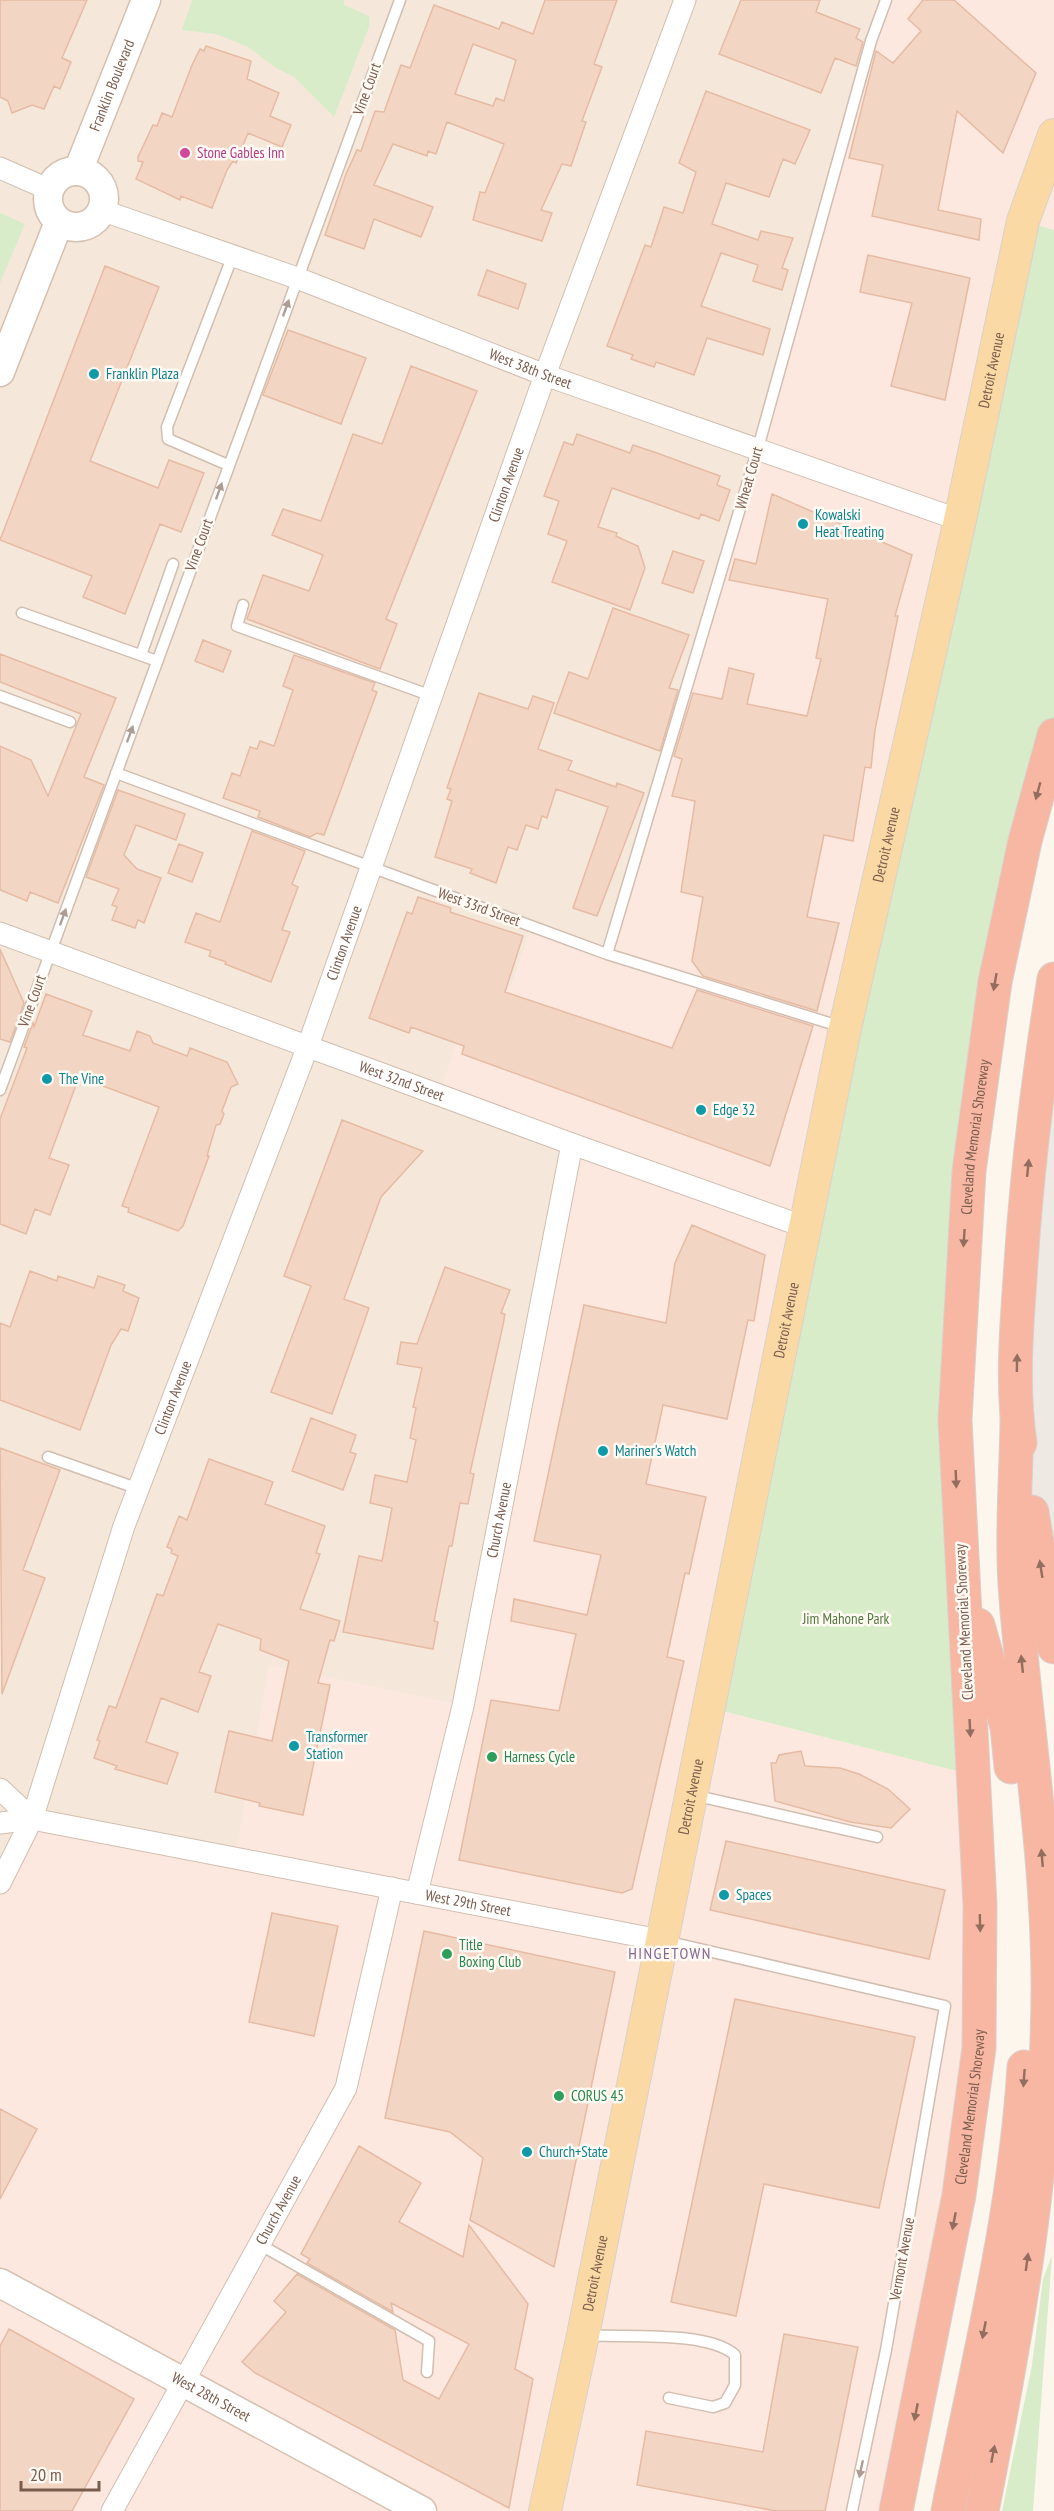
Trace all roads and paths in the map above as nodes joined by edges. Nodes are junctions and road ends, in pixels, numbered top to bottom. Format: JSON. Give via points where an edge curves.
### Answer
{"nodes":[{"id":1,"x":146,"y":0,"type":"edge"},
{"id":2,"x":400,"y":0,"type":"edge"},
{"id":3,"x":685,"y":0,"type":"edge"},
{"id":4,"x":886,"y":0,"type":"edge"},
{"id":5,"x":1054,"y":135,"type":"edge"},
{"id":6,"x":0,"y":168,"type":"edge"},
{"id":7,"x":78,"y":171,"type":"junction"},
{"id":8,"x":50,"y":190,"type":"junction"},
{"id":9,"x":101,"y":210,"type":"junction"},
{"id":10,"x":59,"y":222,"type":"junction"},
{"id":11,"x":233,"y":255,"type":"junction"},
{"id":12,"x":297,"y":278,"type":"junction"},
{"id":13,"x":0,"y":372,"type":"edge"},
{"id":14,"x":545,"y":375,"type":"junction"},
{"id":15,"x":758,"y":448,"type":"junction"},
{"id":16,"x":228,"y":465,"type":"junction"},
{"id":17,"x":960,"y":520,"type":"junction"},
{"id":18,"x":172,"y":564,"type":"dead end"},
{"id":19,"x":243,"y":604,"type":"dead end"},
{"id":20,"x":22,"y":613,"type":"dead end"},
{"id":21,"x":141,"y":655,"type":"junction"},
{"id":22,"x":157,"y":661,"type":"junction"},
{"id":23,"x":0,"y":696,"type":"edge"},
{"id":24,"x":432,"y":696,"type":"junction"},
{"id":25,"x":70,"y":722,"type":"dead end"},
{"id":26,"x":1054,"y":735,"type":"edge"},
{"id":27,"x":116,"y":774,"type":"junction"},
{"id":28,"x":371,"y":867,"type":"junction"},
{"id":29,"x":0,"y":933,"type":"edge"},
{"id":30,"x":51,"y":951,"type":"junction"},
{"id":31,"x":607,"y":954,"type":"junction"},
{"id":32,"x":1054,"y":979,"type":"edge"},
{"id":33,"x":845,"y":1028,"type":"junction"},
{"id":34,"x":308,"y":1046,"type":"junction"},
{"id":35,"x":0,"y":1090,"type":"edge"},
{"id":36,"x":572,"y":1144,"type":"junction"},
{"id":37,"x":804,"y":1227,"type":"junction"},
{"id":38,"x":1017,"y":1421,"type":"junction"},
{"id":39,"x":48,"y":1457,"type":"dead end"},
{"id":40,"x":139,"y":1489,"type":"junction"},
{"id":41,"x":961,"y":1565,"type":"junction"},
{"id":42,"x":1054,"y":1647,"type":"edge"},
{"id":43,"x":0,"y":1789,"type":"edge"},
{"id":44,"x":689,"y":1795,"type":"junction"},
{"id":45,"x":32,"y":1819,"type":"junction"},
{"id":46,"x":0,"y":1823,"type":"edge"},
{"id":47,"x":877,"y":1837,"type":"dead end"},
{"id":48,"x":0,"y":1883,"type":"edge"},
{"id":49,"x":392,"y":1888,"type":"junction"},
{"id":50,"x":417,"y":1893,"type":"junction"},
{"id":51,"x":660,"y":1940,"type":"junction"},
{"id":52,"x":945,"y":2007,"type":"joint"},
{"id":53,"x":259,"y":2244,"type":"junction"},
{"id":54,"x":0,"y":2283,"type":"edge"},
{"id":55,"x":583,"y":2335,"type":"junction"},
{"id":56,"x":427,"y":2372,"type":"dead end"},
{"id":57,"x":182,"y":2383,"type":"junction"},
{"id":58,"x":669,"y":2398,"type":"dead end"},
{"id":59,"x":112,"y":2511,"type":"edge"},
{"id":60,"x":422,"y":2511,"type":"edge"},
{"id":61,"x":544,"y":2511,"type":"edge"},
{"id":62,"x":852,"y":2511,"type":"edge"},
{"id":63,"x":896,"y":2511,"type":"edge"},
{"id":64,"x":948,"y":2511,"type":"edge"},
{"id":65,"x":982,"y":2511,"type":"edge"}],
"edges":[{"from":1,"to":7,"type":"street","name":"Franklin Boulevard"},
{"from":2,"to":12,"type":"lane","name":"Vine Court"},
{"from":3,"to":14,"type":"street","name":"Clinton Avenue"},
{"from":4,"to":15,"type":"lane","name":"Wheat Court","via":[[871,41]]},
{"from":5,"to":17,"type":"main road","name":"Detroit Avenue","via":[[1023,221]]},
{"from":6,"to":8,"type":"street"},
{"from":7,"to":8,"type":"street","via":[[62,175]]},
{"from":7,"to":9,"type":"street","via":[[100,185],[104,194]]},
{"from":8,"to":10,"type":"street","via":[[48,205]]},
{"from":9,"to":10,"type":"street","via":[[85,226]]},
{"from":9,"to":11,"type":"street","name":"West 38th Street"},
{"from":10,"to":13,"type":"street"},
{"from":11,"to":12,"type":"street","name":"West 38th Street"},
{"from":11,"to":16,"type":"lane","via":[[167,427],[168,439],[178,446]]},
{"from":12,"to":14,"type":"street","name":"West 38th Street"},
{"from":16,"to":12,"type":"lane","name":"Vine Court","one_way":true},
{"from":14,"to":15,"type":"street","name":"West 38th Street"},
{"from":14,"to":24,"type":"street","name":"Clinton Avenue"},
{"from":15,"to":17,"type":"street","name":"West 38th Street"},
{"from":15,"to":31,"type":"lane","name":"Wheat Court"},
{"from":22,"to":16,"type":"lane","name":"Vine Court","one_way":true},
{"from":17,"to":33,"type":"main road","name":"Detroit Avenue"},
{"from":18,"to":21,"type":"lane"},
{"from":19,"to":24,"type":"lane","via":[[237,626]]},
{"from":20,"to":21,"type":"lane"},
{"from":21,"to":22,"type":"lane"},
{"from":27,"to":22,"type":"lane","name":"Vine Court","one_way":true},
{"from":23,"to":25,"type":"lane"},
{"from":24,"to":28,"type":"street","name":"Clinton Avenue"},
{"from":26,"to":41,"type":"highway","name":"Cleveland Memorial Shoreway","one_way":true,"via":[[1025,841],[997,972],[974,1124],[955,1380]]},
{"from":27,"to":28,"type":"lane","name":"West 33rd Street"},
{"from":30,"to":27,"type":"lane","name":"Vine Court","one_way":true},
{"from":28,"to":31,"type":"lane","name":"West 33rd Street"},
{"from":28,"to":34,"type":"street","name":"Clinton Avenue"},
{"from":29,"to":30,"type":"street","name":"West 32nd Street"},
{"from":30,"to":34,"type":"street","name":"West 32nd Street"},
{"from":30,"to":35,"type":"lane","name":"Vine Court"},
{"from":31,"to":33,"type":"lane","name":"West 33rd Street"},
{"from":38,"to":32,"type":"highway","one_way":true,"via":[[1024,1216]]},
{"from":33,"to":37,"type":"main road","name":"Detroit Avenue"},
{"from":34,"to":36,"type":"street","name":"West 32nd Street"},
{"from":34,"to":40,"type":"street","name":"Clinton Avenue"},
{"from":36,"to":37,"type":"street","name":"West 32nd Street"},
{"from":36,"to":50,"type":"street","name":"Church Avenue","via":[[465,1694]]},
{"from":37,"to":44,"type":"main road","name":"Detroit Avenue"},
{"from":42,"to":38,"type":"highway","one_way":true},
{"from":65,"to":38,"type":"highway","one_way":true,"via":[[1037,2193],[1048,2044],[1045,1889],[1016,1595]]},
{"from":39,"to":40,"type":"lane"},
{"from":40,"to":45,"type":"street","name":"Clinton Avenue"},
{"from":41,"to":63,"type":"highway","name":"Cleveland Memorial Shoreway","one_way":true,"via":[[980,1905],[979,2048],[959,2195]]},
{"from":41,"to":64,"type":"highway","one_way":true,"via":[[1007,1726],[1021,1864],[1027,2006],[1013,2176]]},
{"from":43,"to":45,"type":"street"},
{"from":44,"to":47,"type":"lane"},
{"from":44,"to":51,"type":"main road","name":"Detroit Avenue"},
{"from":45,"to":46,"type":"street"},
{"from":45,"to":48,"type":"street","name":"Clinton Avenue"},
{"from":45,"to":49,"type":"street","name":"West 29th Street"},
{"from":49,"to":50,"type":"street","name":"West 29th Street"},
{"from":49,"to":53,"type":"street","name":"Church Avenue","via":[[346,2088]]},
{"from":50,"to":51,"type":"street","name":"West 29th Street"},
{"from":51,"to":52,"type":"lane","name":"West 29th Street"},
{"from":51,"to":55,"type":"main road","name":"Detroit Avenue"},
{"from":52,"to":62,"type":"lane","name":"Vermont Avenue","one_way":true,"via":[[886,2350]]},
{"from":53,"to":56,"type":"lane","via":[[429,2341]]},
{"from":53,"to":57,"type":"street","name":"Church Avenue"},
{"from":54,"to":57,"type":"street","name":"West 28th Street"},
{"from":55,"to":58,"type":"lane","via":[[706,2341],[728,2348],[735,2355],[735,2385],[726,2403],[713,2407]]},
{"from":55,"to":61,"type":"main road","name":"Detroit Avenue"},
{"from":57,"to":59,"type":"street","name":"Church Avenue"},
{"from":57,"to":60,"type":"street","name":"West 28th Street"}]}
